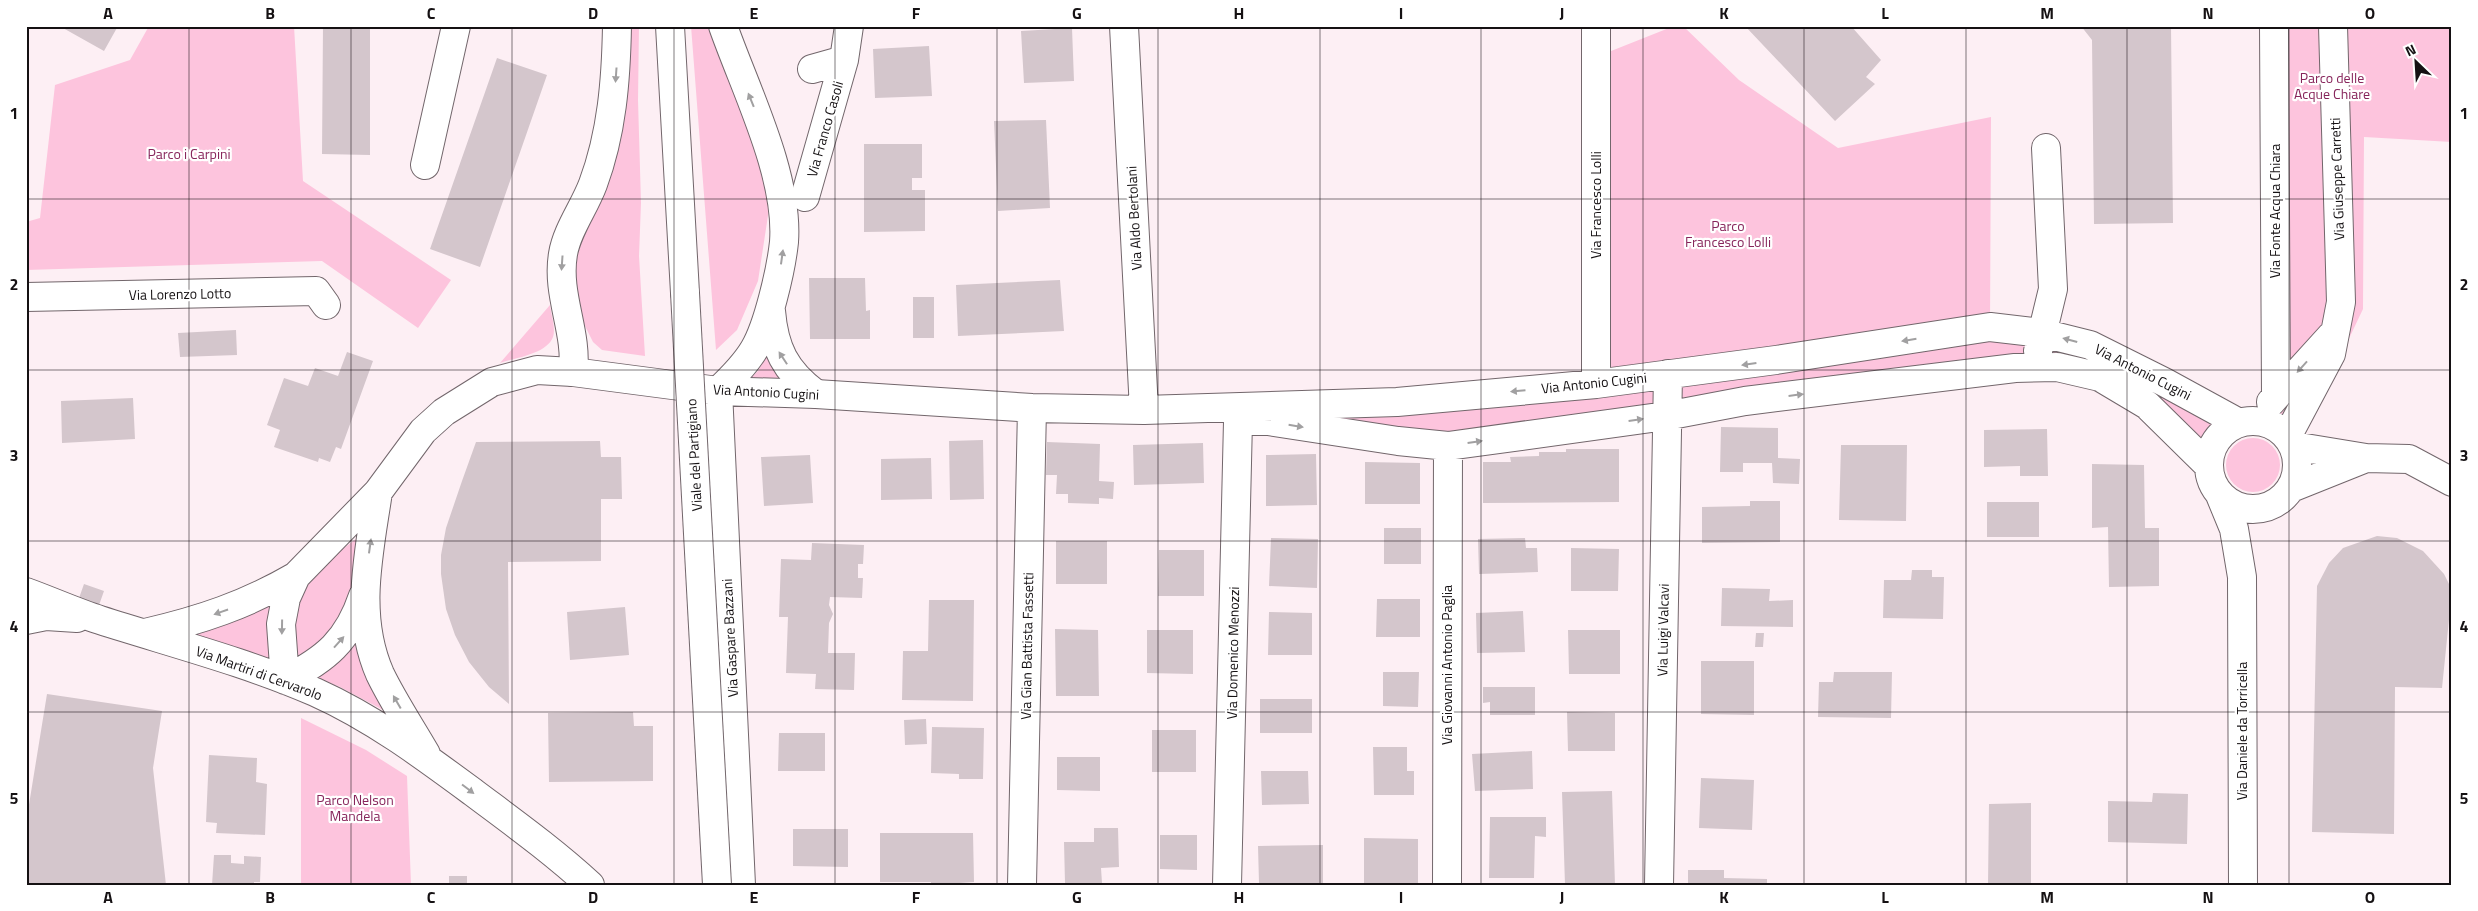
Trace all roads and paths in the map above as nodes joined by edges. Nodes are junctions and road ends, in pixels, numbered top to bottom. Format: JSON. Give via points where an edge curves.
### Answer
{"nodes":[{"id":1,"x":456,"y":26,"type":"edge"},
{"id":2,"x":617,"y":26,"type":"edge"},
{"id":3,"x":670,"y":26,"type":"edge"},
{"id":4,"x":723,"y":26,"type":"edge"},
{"id":5,"x":849,"y":26,"type":"edge"},
{"id":6,"x":1124,"y":26,"type":"edge"},
{"id":7,"x":1596,"y":26,"type":"edge"},
{"id":8,"x":2274,"y":26,"type":"edge"},
{"id":9,"x":2333,"y":26,"type":"edge"},
{"id":10,"x":844,"y":60,"type":"junction"},
{"id":11,"x":812,"y":70,"type":"dead end"},
{"id":12,"x":2046,"y":148,"type":"dead end"},
{"id":13,"x":425,"y":164,"type":"dead end"},
{"id":14,"x":805,"y":197,"type":"dead end"},
{"id":15,"x":26,"y":297,"type":"edge"},
{"id":16,"x":326,"y":304,"type":"dead end"},
{"id":17,"x":771,"y":305,"type":"junction"},
{"id":18,"x":2335,"y":331,"type":"junction"},
{"id":19,"x":2042,"y":333,"type":"junction"},
{"id":20,"x":2035,"y":367,"type":"junction"},
{"id":21,"x":573,"y":372,"type":"junction"},
{"id":22,"x":1668,"y":374,"type":"junction"},
{"id":23,"x":1596,"y":384,"type":"junction"},
{"id":24,"x":718,"y":391,"type":"junction"},
{"id":25,"x":816,"y":394,"type":"junction"},
{"id":26,"x":2276,"y":396,"type":"junction"},
{"id":27,"x":1032,"y":408,"type":"junction"},
{"id":28,"x":1144,"y":410,"type":"junction"},
{"id":29,"x":1666,"y":416,"type":"junction"},
{"id":30,"x":1238,"y":421,"type":"junction"},
{"id":31,"x":2246,"y":422,"type":"junction"},
{"id":32,"x":2290,"y":441,"type":"junction"},
{"id":33,"x":1448,"y":446,"type":"junction"},
{"id":34,"x":2366,"y":458,"type":"junction"},
{"id":35,"x":2208,"y":465,"type":"junction"},
{"id":36,"x":2452,"y":482,"type":"edge"},
{"id":37,"x":2291,"y":488,"type":"junction"},
{"id":38,"x":378,"y":492,"type":"junction"},
{"id":39,"x":2220,"y":496,"type":"junction"},
{"id":40,"x":2267,"y":508,"type":"junction"},
{"id":41,"x":296,"y":576,"type":"junction"},
{"id":42,"x":2242,"y":577,"type":"junction"},
{"id":43,"x":364,"y":591,"type":"junction"},
{"id":44,"x":26,"y":592,"type":"edge"},
{"id":45,"x":26,"y":620,"type":"edge"},
{"id":46,"x":99,"y":620,"type":"junction"},
{"id":47,"x":145,"y":633,"type":"junction"},
{"id":48,"x":285,"y":680,"type":"junction"},
{"id":49,"x":429,"y":760,"type":"junction"},
{"id":50,"x":590,"y":885,"type":"edge"},
{"id":51,"x":717,"y":885,"type":"edge"},
{"id":52,"x":741,"y":885,"type":"edge"},
{"id":53,"x":1022,"y":885,"type":"edge"},
{"id":54,"x":1227,"y":885,"type":"edge"},
{"id":55,"x":1448,"y":885,"type":"edge"},
{"id":56,"x":1659,"y":885,"type":"edge"},
{"id":57,"x":2243,"y":885,"type":"edge"}],
"edges":[{"from":1,"to":13,"type":"street"},
{"from":2,"to":21,"type":"street","one_way":true,"via":[[616,73],[607,137],[593,184],[563,252],[562,285],[574,347]]},
{"from":3,"to":51,"type":"street","name":"Viale del Partigiano","bridge":true},
{"from":17,"to":4,"type":"street","one_way":true,"via":[[782,258],[783,216],[772,159]]},
{"from":5,"to":10,"type":"street","name":"Via Franco Casoli"},
{"from":6,"to":28,"type":"street","name":"Via Aldo Bertolani"},
{"from":7,"to":23,"type":"street","name":"Via Francesco Lolli"},
{"from":8,"to":26,"type":"street","name":"Via Fonte Acqua Chiara"},
{"from":9,"to":18,"type":"street","name":"Via Giuseppe Carretti","via":[[2341,292]]},
{"from":10,"to":11,"type":"street","name":"Via Franco Casoli"},
{"from":10,"to":14,"type":"street","name":"Via Franco Casoli"},
{"from":12,"to":19,"type":"street","via":[[2053,289]]},
{"from":15,"to":16,"type":"street","name":"Via Lorenzo Lotto","via":[[316,291]]},
{"from":17,"to":24,"type":"street","via":[[760,340],[750,358]]},
{"from":25,"to":17,"type":"street","one_way":true,"via":[[792,372],[778,351]]},
{"from":18,"to":26,"type":"street","one_way":true},
{"from":18,"to":32,"type":"street","name":"Via Giuseppe Carretti","via":[[2322,374]]},
{"from":19,"to":20,"type":"street"},
{"from":19,"to":22,"type":"street","name":"Via Antonio Cugini","one_way":true,"via":[[1990,327]]},
{"from":31,"to":19,"type":"street","name":"Via Antonio Cugini","one_way":true,"via":[[2090,346]]},
{"from":29,"to":20,"type":"street","name":"Via Antonio Cugini","one_way":true,"via":[[1745,402]]},
{"from":20,"to":35,"type":"street","name":"Via Antonio Cugini","via":[[2057,367],[2100,377],[2147,405]]},
{"from":21,"to":24,"type":"street","name":"Via Antonio Cugini"},
{"from":21,"to":38,"type":"street","name":"Via Antonio Cugini","via":[[537,370],[492,382],[444,412],[423,432]]},
{"from":22,"to":23,"type":"street","name":"Via Antonio Cugini"},
{"from":22,"to":29,"type":"street","name":"Via Luigi Valcavi"},
{"from":23,"to":28,"type":"street","name":"Via Antonio Cugini","one_way":true,"via":[[1397,402]]},
{"from":24,"to":25,"type":"street","name":"Via Antonio Cugini"},
{"from":24,"to":52,"type":"street","name":"Via Gaspare Bazzani"},
{"from":25,"to":27,"type":"street","name":"Via Antonio Cugini"},
{"from":26,"to":31,"type":"street"},
{"from":27,"to":28,"type":"street","name":"Via Antonio Cugini"},
{"from":27,"to":53,"type":"street","name":"Via Gian Battista Fassetti"},
{"from":28,"to":30,"type":"street","name":"Via Antonio Cugini"},
{"from":33,"to":29,"type":"street","name":"Via Antonio Cugini","one_way":true},
{"from":29,"to":56,"type":"street","name":"Via Luigi Valcavi"},
{"from":30,"to":33,"type":"street","name":"Via Antonio Cugini","one_way":true,"via":[[1268,421]]},
{"from":30,"to":54,"type":"street","name":"Via Domenico Menozzi"},
{"from":31,"to":32,"type":"street","name":"Via Antonio Cugini","via":[[2271,424]]},
{"from":31,"to":35,"type":"street","via":[[2227,429],[2217,438]]},
{"from":32,"to":34,"type":"street","name":"Via Antonio Cugini"},
{"from":32,"to":37,"type":"street","via":[[2297,460],[2297,474]]},
{"from":33,"to":55,"type":"street","name":"Via Giovanni Antonio Paglia"},
{"from":34,"to":36,"type":"street","name":"Via Antonio Cugini","via":[[2409,459]]},
{"from":34,"to":37,"type":"street"},
{"from":35,"to":39,"type":"street","name":"Via Antonio Cugini","via":[[2213,485]]},
{"from":37,"to":40,"type":"street"},
{"from":38,"to":41,"type":"street","name":"Via Antonio Cugini"},
{"from":43,"to":38,"type":"street","name":"Via Antonio Cugini","one_way":true},
{"from":39,"to":40,"type":"street","via":[[2242,508]]},
{"from":39,"to":42,"type":"street","name":"Via Daniele da Torricella","via":[[2234,529]]},
{"from":40,"to":42,"type":"street","name":"Via Daniele da Torricella","via":[[2254,534]]},
{"from":41,"to":47,"type":"street","name":"Via Antonio Cugini","one_way":true,"via":[[263,596],[230,609]]},
{"from":41,"to":48,"type":"street","name":"Via Antonio Cugini","one_way":true,"via":[[286,598],[281,624]]},
{"from":42,"to":57,"type":"street","name":"Via Daniele da Torricella"},
{"from":48,"to":43,"type":"street","name":"Via Antonio Cugini","one_way":true,"via":[[308,668],[338,644],[356,616]]},
{"from":49,"to":43,"type":"street","name":"Via Antonio Cugini","one_way":true,"via":[[380,673],[368,634]]},
{"from":44,"to":46,"type":"street","name":"Via Martiri di Cervarolo"},
{"from":45,"to":46,"type":"street","via":[[46,616]]},
{"from":46,"to":47,"type":"street","name":"Via Martiri di Cervarolo"},
{"from":47,"to":48,"type":"street","name":"Via Martiri di Cervarolo"},
{"from":48,"to":49,"type":"street","name":"Via Martiri di Cervarolo","via":[[346,708]]},
{"from":49,"to":50,"type":"street","name":"Via Martiri di Cervarolo","one_way":true,"via":[[556,854]]}]}
